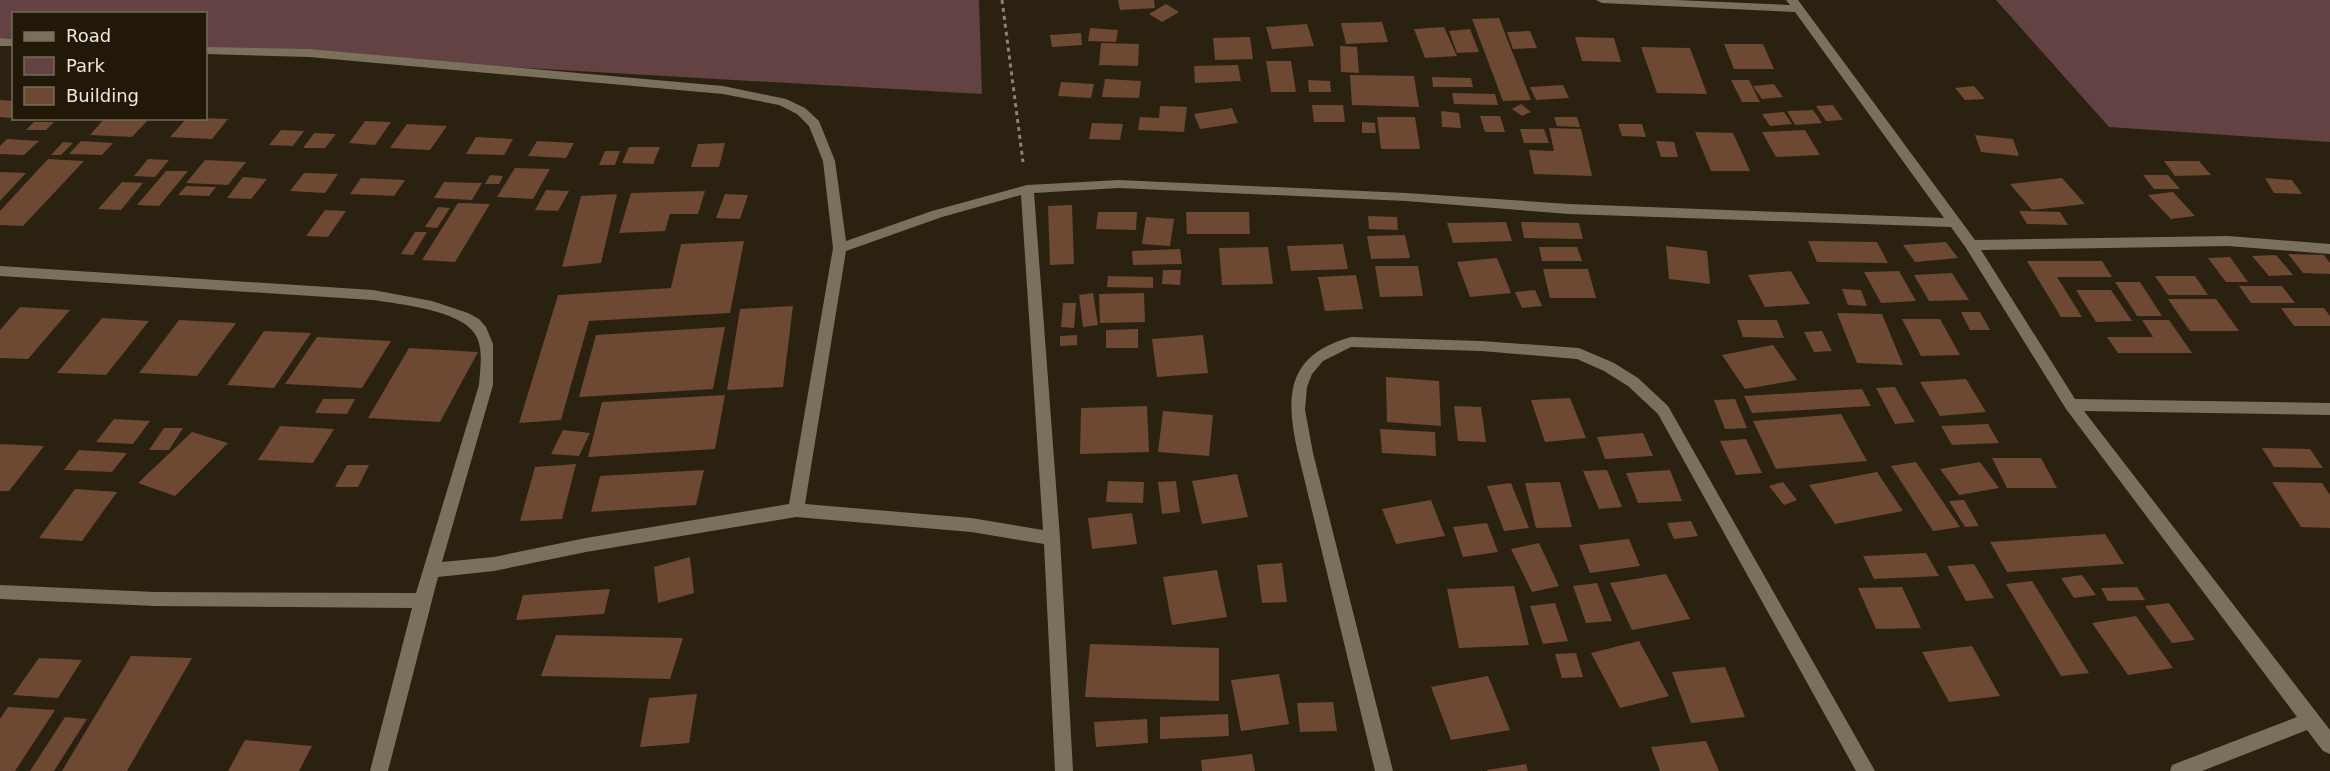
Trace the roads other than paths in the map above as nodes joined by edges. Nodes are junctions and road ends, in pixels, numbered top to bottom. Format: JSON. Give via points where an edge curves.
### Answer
{"nodes":[{"id":1,"x":1602,"y":0,"type":"edge"},
{"id":2,"x":1795,"y":4,"type":"edge"},
{"id":3,"x":207,"y":50,"type":"edge"},
{"id":4,"x":1027,"y":189,"type":"junction"},
{"id":5,"x":1955,"y":223,"type":"junction"},
{"id":6,"x":1971,"y":245,"type":"junction"},
{"id":7,"x":840,"y":248,"type":"junction"},
{"id":8,"x":2330,"y":249,"type":"edge"},
{"id":9,"x":0,"y":271,"type":"edge"},
{"id":10,"x":2071,"y":405,"type":"junction"},
{"id":11,"x":2330,"y":409,"type":"edge"},
{"id":12,"x":796,"y":510,"type":"junction"},
{"id":13,"x":1052,"y":538,"type":"junction"},
{"id":14,"x":431,"y":570,"type":"junction"},
{"id":15,"x":0,"y":592,"type":"edge"},
{"id":16,"x":422,"y":602,"type":"junction"},
{"id":17,"x":2311,"y":720,"type":"junction"},
{"id":18,"x":2330,"y":745,"type":"edge"},
{"id":19,"x":380,"y":771,"type":"edge"},
{"id":20,"x":1064,"y":771,"type":"edge"},
{"id":21,"x":1384,"y":771,"type":"edge"},
{"id":22,"x":1866,"y":771,"type":"edge"},
{"id":23,"x":2179,"y":771,"type":"edge"}],
"edges":[{"from":1,"to":2,"type":"street"},
{"from":2,"to":5,"type":"street"},
{"from":3,"to":7,"type":"street","via":[[309,53],[723,90],[782,102],[801,111],[815,124],[829,161]]},
{"from":4,"to":5,"type":"street","via":[[1119,184],[1569,209]]},
{"from":4,"to":7,"type":"street","via":[[937,214]]},
{"from":4,"to":13,"type":"street"},
{"from":5,"to":6,"type":"street"},
{"from":6,"to":8,"type":"street","via":[[2228,241]]},
{"from":6,"to":10,"type":"street"},
{"from":7,"to":12,"type":"street"},
{"from":9,"to":14,"type":"street","via":[[373,295],[422,303],[468,318],[480,329],[487,348],[486,385]]},
{"from":10,"to":11,"type":"street"},
{"from":10,"to":17,"type":"street"},
{"from":12,"to":13,"type":"street","via":[[971,525]]},
{"from":12,"to":14,"type":"street","via":[[494,564]]},
{"from":13,"to":20,"type":"street"},
{"from":14,"to":16,"type":"street"},
{"from":15,"to":16,"type":"street","via":[[156,599]]},
{"from":16,"to":19,"type":"street"},
{"from":17,"to":18,"type":"street"},
{"from":17,"to":23,"type":"street"},
{"from":21,"to":22,"type":"street","via":[[1335,580],[1299,410],[1299,389],[1312,360],[1334,346],[1351,342],[1579,354],[1633,382],[1663,410]]}]}
